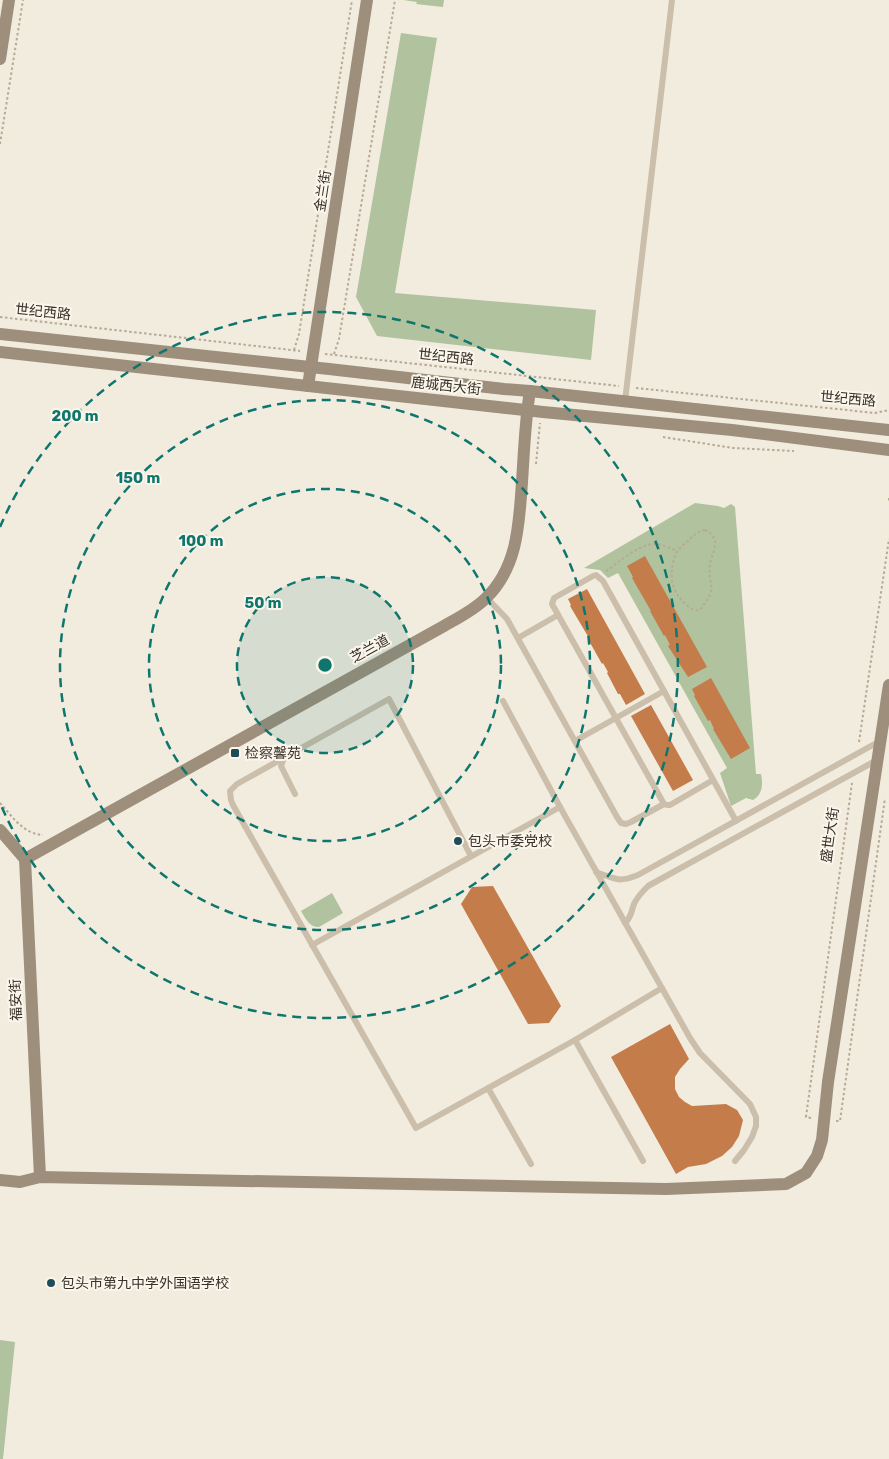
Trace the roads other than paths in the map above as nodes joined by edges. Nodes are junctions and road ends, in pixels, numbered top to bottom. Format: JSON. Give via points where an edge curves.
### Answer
{"nodes":[{"id":1,"x":9,"y":0,"type":"edge"},
{"id":2,"x":367,"y":0,"type":"edge"},
{"id":3,"x":672,"y":0,"type":"edge"},
{"id":4,"x":0,"y":59,"type":"edge"},
{"id":5,"x":0,"y":334,"type":"edge"},
{"id":6,"x":0,"y":352,"type":"edge"},
{"id":7,"x":311,"y":367,"type":"junction"},
{"id":8,"x":308,"y":386,"type":"junction"},
{"id":9,"x":533,"y":391,"type":"junction"},
{"id":10,"x":625,"y":401,"type":"junction"},
{"id":11,"x":531,"y":411,"type":"junction"},
{"id":12,"x":889,"y":430,"type":"edge"},
{"id":13,"x":889,"y":450,"type":"edge"},
{"id":14,"x":487,"y":598,"type":"junction"},
{"id":15,"x":558,"y":615,"type":"junction"},
{"id":16,"x":518,"y":638,"type":"junction"},
{"id":17,"x":889,"y":685,"type":"edge"},
{"id":18,"x":664,"y":691,"type":"junction"},
{"id":19,"x":503,"y":701,"type":"dead end"},
{"id":20,"x":616,"y":718,"type":"junction"},
{"id":21,"x":575,"y":741,"type":"junction"},
{"id":22,"x":881,"y":741,"type":"junction"},
{"id":23,"x":285,"y":757,"type":"junction"},
{"id":24,"x":878,"y":759,"type":"junction"},
{"id":25,"x":713,"y":780,"type":"junction"},
{"id":26,"x":295,"y":794,"type":"dead end"},
{"id":27,"x":664,"y":804,"type":"junction"},
{"id":28,"x":560,"y":807,"type":"junction"},
{"id":29,"x":736,"y":822,"type":"junction"},
{"id":30,"x":0,"y":830,"type":"edge"},
{"id":31,"x":471,"y":856,"type":"junction"},
{"id":32,"x":25,"y":858,"type":"junction"},
{"id":33,"x":596,"y":872,"type":"junction"},
{"id":34,"x":625,"y":923,"type":"junction"},
{"id":35,"x":312,"y":945,"type":"junction"},
{"id":36,"x":662,"y":988,"type":"junction"},
{"id":37,"x":575,"y":1040,"type":"junction"},
{"id":38,"x":488,"y":1088,"type":"junction"},
{"id":39,"x":643,"y":1161,"type":"dead end"},
{"id":40,"x":735,"y":1161,"type":"dead end"},
{"id":41,"x":531,"y":1164,"type":"dead end"},
{"id":42,"x":40,"y":1177,"type":"junction"},
{"id":43,"x":0,"y":1180,"type":"edge"}],
"edges":[{"from":1,"to":4,"type":"street"},
{"from":2,"to":7,"type":"street","name":"金兰街"},
{"from":3,"to":10,"type":"lane"},
{"from":5,"to":7,"type":"street","name":"鹿城西大街"},
{"from":6,"to":8,"type":"street","name":"鹿城西大街"},
{"from":7,"to":8,"type":"street","name":"金兰街"},
{"from":7,"to":9,"type":"street","name":"鹿城西大街"},
{"from":8,"to":11,"type":"street","name":"鹿城西大街"},
{"from":9,"to":10,"type":"street","name":"鹿城西大街"},
{"from":9,"to":11,"type":"street","name":"芝兰道"},
{"from":10,"to":12,"type":"street","name":"鹿城西大街"},
{"from":11,"to":13,"type":"street","name":"鹿城西大街","via":[[732,430]]},
{"from":11,"to":14,"type":"street","name":"芝兰道","via":[[519,530],[507,570]]},
{"from":14,"to":16,"type":"lane","via":[[507,619]]},
{"from":14,"to":32,"type":"street","name":"芝兰道","via":[[444,626]]},
{"from":15,"to":16,"type":"lane"},
{"from":15,"to":18,"type":"lane","via":[[552,604],[554,598],[593,576],[599,576]]},
{"from":15,"to":20,"type":"lane"},
{"from":16,"to":21,"type":"lane"},
{"from":17,"to":22,"type":"street"},
{"from":18,"to":20,"type":"lane"},
{"from":18,"to":25,"type":"lane"},
{"from":19,"to":28,"type":"lane"},
{"from":20,"to":21,"type":"lane"},
{"from":20,"to":27,"type":"lane"},
{"from":21,"to":27,"type":"lane","via":[[621,823],[631,822]]},
{"from":22,"to":24,"type":"street"},
{"from":22,"to":29,"type":"lane"},
{"from":23,"to":26,"type":"lane","via":[[281,766]]},
{"from":23,"to":31,"type":"lane","via":[[389,699]]},
{"from":23,"to":35,"type":"lane","via":[[237,784],[230,795]]},
{"from":24,"to":34,"type":"lane","via":[[648,886],[638,897],[631,917]]},
{"from":24,"to":42,"type":"street","via":[[822,1140],[806,1173],[786,1184],[666,1189]]},
{"from":25,"to":27,"type":"lane","via":[[670,804]]},
{"from":25,"to":29,"type":"lane"},
{"from":28,"to":31,"type":"lane"},
{"from":28,"to":33,"type":"lane"},
{"from":29,"to":33,"type":"lane","via":[[628,879],[613,879]]},
{"from":30,"to":32,"type":"street"},
{"from":31,"to":35,"type":"lane"},
{"from":32,"to":42,"type":"street","name":"福安街"},
{"from":33,"to":34,"type":"lane"},
{"from":34,"to":36,"type":"lane"},
{"from":35,"to":38,"type":"lane","via":[[416,1128]]},
{"from":36,"to":37,"type":"lane"},
{"from":36,"to":40,"type":"lane","via":[[700,1053],[750,1104],[756,1117],[752,1137]]},
{"from":37,"to":38,"type":"lane"},
{"from":37,"to":39,"type":"lane"},
{"from":38,"to":41,"type":"lane"},
{"from":42,"to":43,"type":"street","via":[[20,1182]]}]}
